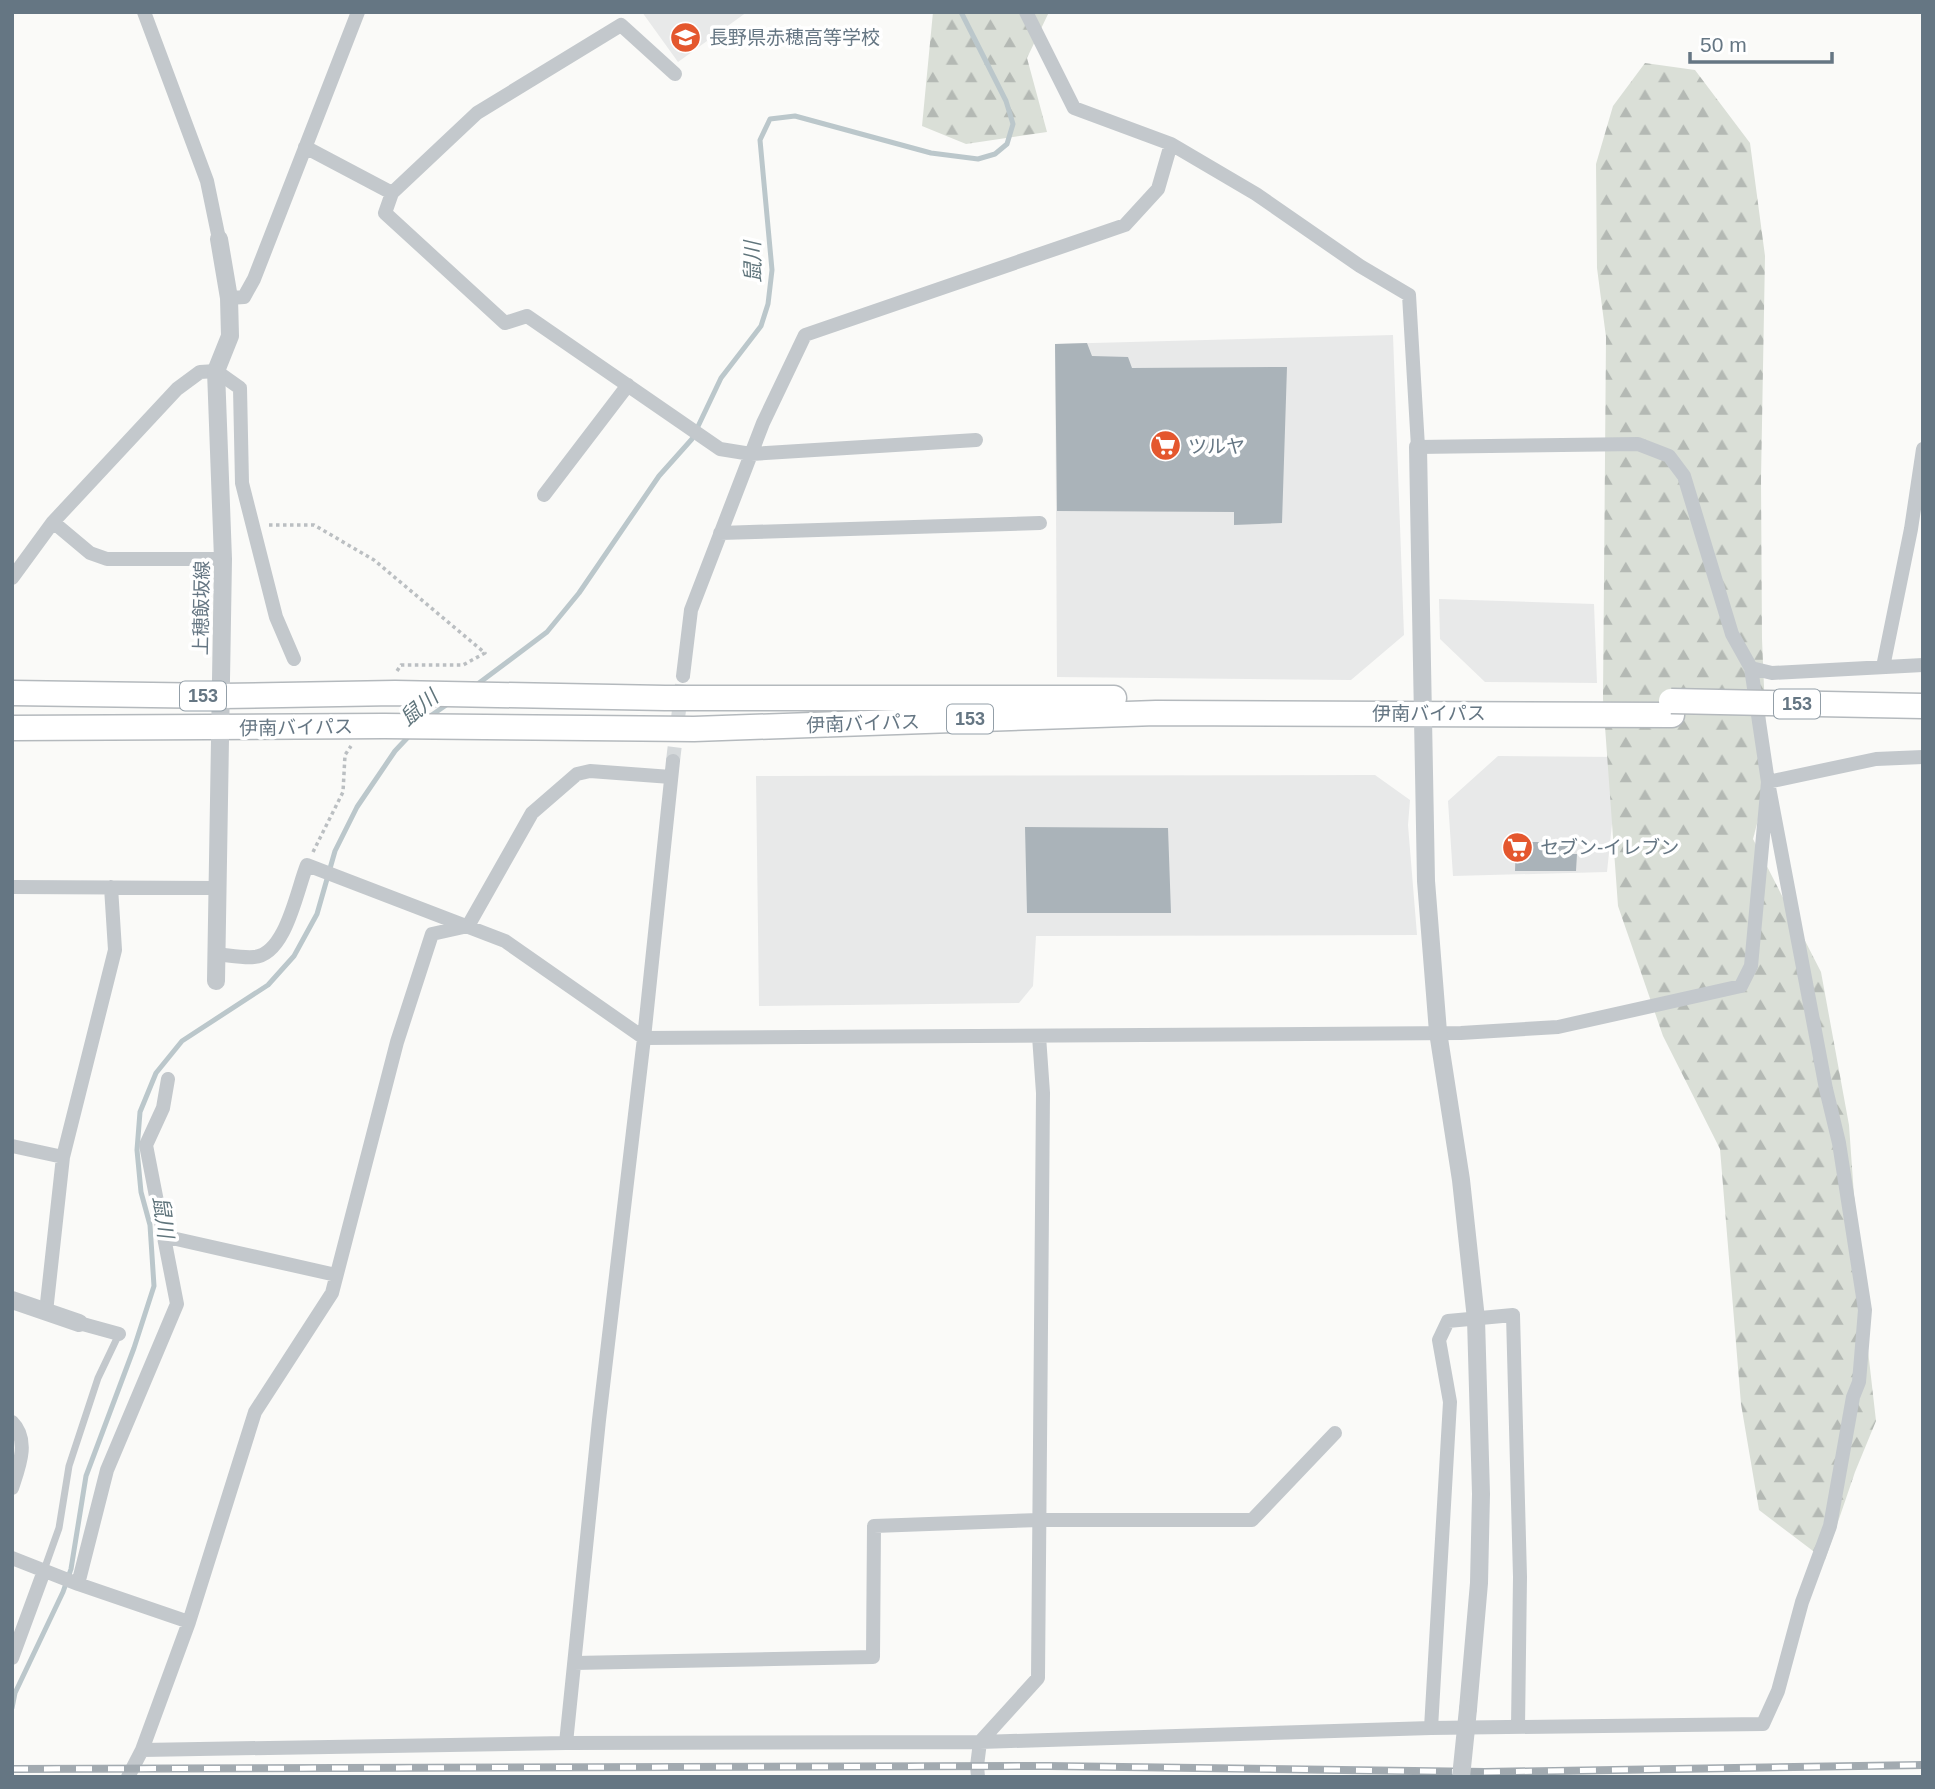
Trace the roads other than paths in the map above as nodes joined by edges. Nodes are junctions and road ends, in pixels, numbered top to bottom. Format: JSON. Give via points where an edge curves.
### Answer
{"nodes":[{"id":1,"x":144,"y":12,"type":"edge"},
{"id":2,"x":358,"y":12,"type":"edge"},
{"id":3,"x":1026,"y":12,"type":"edge"},
{"id":4,"x":675,"y":74,"type":"dead end"},
{"id":5,"x":1171,"y":144,"type":"junction"},
{"id":6,"x":305,"y":147,"type":"junction"},
{"id":7,"x":392,"y":193,"type":"junction"},
{"id":8,"x":219,"y":239,"type":"joint"},
{"id":9,"x":229,"y":298,"type":"junction"},
{"id":10,"x":216,"y":371,"type":"junction"},
{"id":11,"x":628,"y":385,"type":"junction"},
{"id":12,"x":976,"y":440,"type":"dead end"},
{"id":13,"x":1418,"y":447,"type":"junction"},
{"id":14,"x":1923,"y":449,"type":"edge"},
{"id":15,"x":751,"y":454,"type":"junction"},
{"id":16,"x":544,"y":495,"type":"dead end"},
{"id":17,"x":54,"y":522,"type":"junction"},
{"id":18,"x":1040,"y":523,"type":"dead end"},
{"id":19,"x":720,"y":533,"type":"junction"},
{"id":20,"x":223,"y":559,"type":"junction"},
{"id":21,"x":12,"y":578,"type":"edge"},
{"id":22,"x":294,"y":659,"type":"dead end"},
{"id":23,"x":1923,"y":665,"type":"edge"},
{"id":24,"x":1883,"y":667,"type":"junction"},
{"id":25,"x":1751,"y":668,"type":"junction"},
{"id":26,"x":683,"y":676,"type":"tunnel mouth"},
{"id":27,"x":12,"y":693,"type":"edge"},
{"id":28,"x":221,"y":696,"type":"junction"},
{"id":29,"x":1423,"y":705,"type":"junction"},
{"id":30,"x":1923,"y":706,"type":"edge"},
{"id":31,"x":1671,"y":708,"type":"junction"},
{"id":32,"x":1923,"y":716,"type":"edge"},
{"id":33,"x":12,"y":728,"type":"edge"},
{"id":34,"x":221,"y":728,"type":"junction"},
{"id":35,"x":1923,"y":757,"type":"edge"},
{"id":36,"x":673,"y":761,"type":"tunnel mouth"},
{"id":37,"x":671,"y":777,"type":"junction"},
{"id":38,"x":1768,"y":782,"type":"junction"},
{"id":39,"x":12,"y":887,"type":"edge"},
{"id":40,"x":111,"y":887,"type":"junction"},
{"id":41,"x":217,"y":888,"type":"junction"},
{"id":42,"x":468,"y":926,"type":"junction"},
{"id":43,"x":215,"y":954,"type":"junction"},
{"id":44,"x":216,"y":981,"type":"dead end"},
{"id":45,"x":1438,"y":1032,"type":"junction"},
{"id":46,"x":1039,"y":1036,"type":"junction"},
{"id":47,"x":644,"y":1038,"type":"junction"},
{"id":48,"x":168,"y":1079,"type":"dead end"},
{"id":49,"x":12,"y":1146,"type":"edge"},
{"id":50,"x":63,"y":1157,"type":"junction"},
{"id":51,"x":163,"y":1236,"type":"junction"},
{"id":52,"x":337,"y":1275,"type":"junction"},
{"id":53,"x":12,"y":1300,"type":"edge"},
{"id":54,"x":46,"y":1312,"type":"junction"},
{"id":55,"x":1476,"y":1319,"type":"junction"},
{"id":56,"x":79,"y":1323,"type":"joint"},
{"id":57,"x":119,"y":1334,"type":"joint"},
{"id":58,"x":12,"y":1422,"type":"edge"},
{"id":59,"x":1335,"y":1433,"type":"dead end"},
{"id":60,"x":12,"y":1488,"type":"edge"},
{"id":61,"x":1040,"y":1520,"type":"junction"},
{"id":62,"x":12,"y":1558,"type":"edge"},
{"id":63,"x":48,"y":1573,"type":"junction"},
{"id":64,"x":78,"y":1584,"type":"junction"},
{"id":65,"x":189,"y":1622,"type":"junction"},
{"id":66,"x":12,"y":1658,"type":"edge"},
{"id":67,"x":575,"y":1664,"type":"junction"},
{"id":68,"x":1518,"y":1727,"type":"junction"},
{"id":69,"x":1431,"y":1728,"type":"junction"},
{"id":70,"x":980,"y":1742,"type":"junction"},
{"id":71,"x":566,"y":1744,"type":"junction"},
{"id":72,"x":142,"y":1750,"type":"junction"},
{"id":73,"x":128,"y":1777,"type":"edge"},
{"id":74,"x":978,"y":1777,"type":"edge"},
{"id":75,"x":1461,"y":1777,"type":"edge"}],
"edges":[{"from":1,"to":8,"type":"street","via":[[207,181]]},
{"from":2,"to":6,"type":"street"},
{"from":3,"to":5,"type":"street","via":[[1074,108]]},
{"from":4,"to":7,"type":"street","via":[[621,25],[477,113]]},
{"from":5,"to":13,"type":"street","via":[[1409,295]]},
{"from":5,"to":15,"type":"street","via":[[1158,189],[1125,225],[805,335]]},
{"from":6,"to":7,"type":"street"},
{"from":6,"to":9,"type":"street","via":[[254,279],[244,297]]},
{"from":7,"to":11,"type":"street","via":[[384,214],[505,323],[527,316]]},
{"from":8,"to":9,"type":"street","name":"上穂飯坂線"},
{"from":9,"to":10,"type":"street","name":"上穂飯坂線","via":[[230,336]]},
{"from":10,"to":17,"type":"street","via":[[200,372],[177,389]]},
{"from":10,"to":20,"type":"street","name":"上穂飯坂線"},
{"from":10,"to":22,"type":"street","via":[[240,388],[242,483],[276,617]]},
{"from":11,"to":15,"type":"street","via":[[720,449]]},
{"from":11,"to":16,"type":"street"},
{"from":12,"to":15,"type":"street"},
{"from":13,"to":25,"type":"street","via":[[1638,444],[1668,456],[1684,476],[1732,634]]},
{"from":13,"to":29,"type":"street"},
{"from":14,"to":24,"type":"street"},
{"from":15,"to":19,"type":"street"},
{"from":17,"to":20,"type":"street","via":[[90,553],[107,559]]},
{"from":17,"to":21,"type":"street"},
{"from":18,"to":19,"type":"street"},
{"from":19,"to":26,"type":"street","via":[[691,610]]},
{"from":20,"to":28,"type":"street","name":"上穂飯坂線"},
{"from":23,"to":24,"type":"street"},
{"from":24,"to":25,"type":"street","via":[[1772,673]]},
{"from":25,"to":38,"type":"street"},
{"from":27,"to":28,"type":"highway","name":"伊南バイパス","number":"153"},
{"from":28,"to":29,"type":"highway","name":"伊南バイパス","number":"153","via":[[394,685],[522,697]]},
{"from":28,"to":34,"type":"street","name":"上穂飯坂線"},
{"from":29,"to":31,"type":"highway","name":"伊南バイパス","number":"153"},
{"from":29,"to":34,"type":"highway","name":"伊南バイパス","number":"153","via":[[694,729]]},
{"from":29,"to":45,"type":"street","via":[[1426,881]]},
{"from":30,"to":31,"type":"highway","name":"伊南バイパス","number":"153","bridge":true},
{"from":31,"to":32,"type":"highway","name":"伊南バイパス","number":"153"},
{"from":33,"to":34,"type":"highway","name":"伊南バイパス","number":"153"},
{"from":34,"to":41,"type":"street","name":"上穂飯坂線"},
{"from":35,"to":38,"type":"street","via":[[1876,759]]},
{"from":36,"to":37,"type":"street"},
{"from":37,"to":42,"type":"street","via":[[577,774],[532,813]]},
{"from":37,"to":47,"type":"street"},
{"from":38,"to":45,"type":"street","via":[[1751,967],[1741,985],[1558,1027]]},
{"from":38,"to":68,"type":"street","via":[[1839,1143],[1865,1310],[1858,1382],[1830,1526],[1802,1602],[1779,1690],[1763,1724]]},
{"from":39,"to":40,"type":"street"},
{"from":40,"to":41,"type":"street"},
{"from":40,"to":50,"type":"street","via":[[115,950]]},
{"from":41,"to":43,"type":"street","name":"上穂飯坂線"},
{"from":42,"to":43,"type":"street","via":[[312,867],[298,886],[296,902],[272,950],[256,957]]},
{"from":42,"to":47,"type":"street","via":[[505,941]]},
{"from":42,"to":52,"type":"street","via":[[432,934],[397,1042]]},
{"from":43,"to":44,"type":"street","name":"上穂飯坂線"},
{"from":45,"to":46,"type":"street"},
{"from":45,"to":55,"type":"street"},
{"from":46,"to":47,"type":"street"},
{"from":46,"to":61,"type":"street","via":[[1043,1093]]},
{"from":47,"to":67,"type":"street"},
{"from":48,"to":51,"type":"street","via":[[163,1108],[146,1145]]},
{"from":49,"to":50,"type":"street"},
{"from":50,"to":54,"type":"street"},
{"from":51,"to":52,"type":"street"},
{"from":51,"to":64,"type":"street","via":[[177,1304],[107,1470]]},
{"from":52,"to":65,"type":"street","via":[[332,1293],[255,1412]]},
{"from":53,"to":54,"type":"street"},
{"from":54,"to":56,"type":"street"},
{"from":55,"to":68,"type":"street","via":[[1513,1315],[1520,1577]]},
{"from":55,"to":69,"type":"street","via":[[1448,1321],[1439,1340],[1450,1402]]},
{"from":55,"to":75,"type":"street","bridge":true,"via":[[1479,1583]]},
{"from":56,"to":57,"type":"street"},
{"from":57,"to":63,"type":"lane","via":[[98,1378],[69,1466]]},
{"from":58,"to":60,"type":"street","via":[[19,1429],[22,1460]]},
{"from":59,"to":61,"type":"street","via":[[1252,1520]]},
{"from":61,"to":67,"type":"street","via":[[874,1526],[873,1657]]},
{"from":61,"to":70,"type":"street","via":[[1038,1678]]},
{"from":62,"to":63,"type":"street"},
{"from":63,"to":64,"type":"street"},
{"from":63,"to":66,"type":"street"},
{"from":64,"to":65,"type":"street"},
{"from":65,"to":72,"type":"street"},
{"from":67,"to":71,"type":"street"},
{"from":68,"to":69,"type":"street"},
{"from":69,"to":70,"type":"street"},
{"from":70,"to":71,"type":"street"},
{"from":70,"to":74,"type":"street"},
{"from":71,"to":72,"type":"street"},
{"from":72,"to":73,"type":"street"}]}
